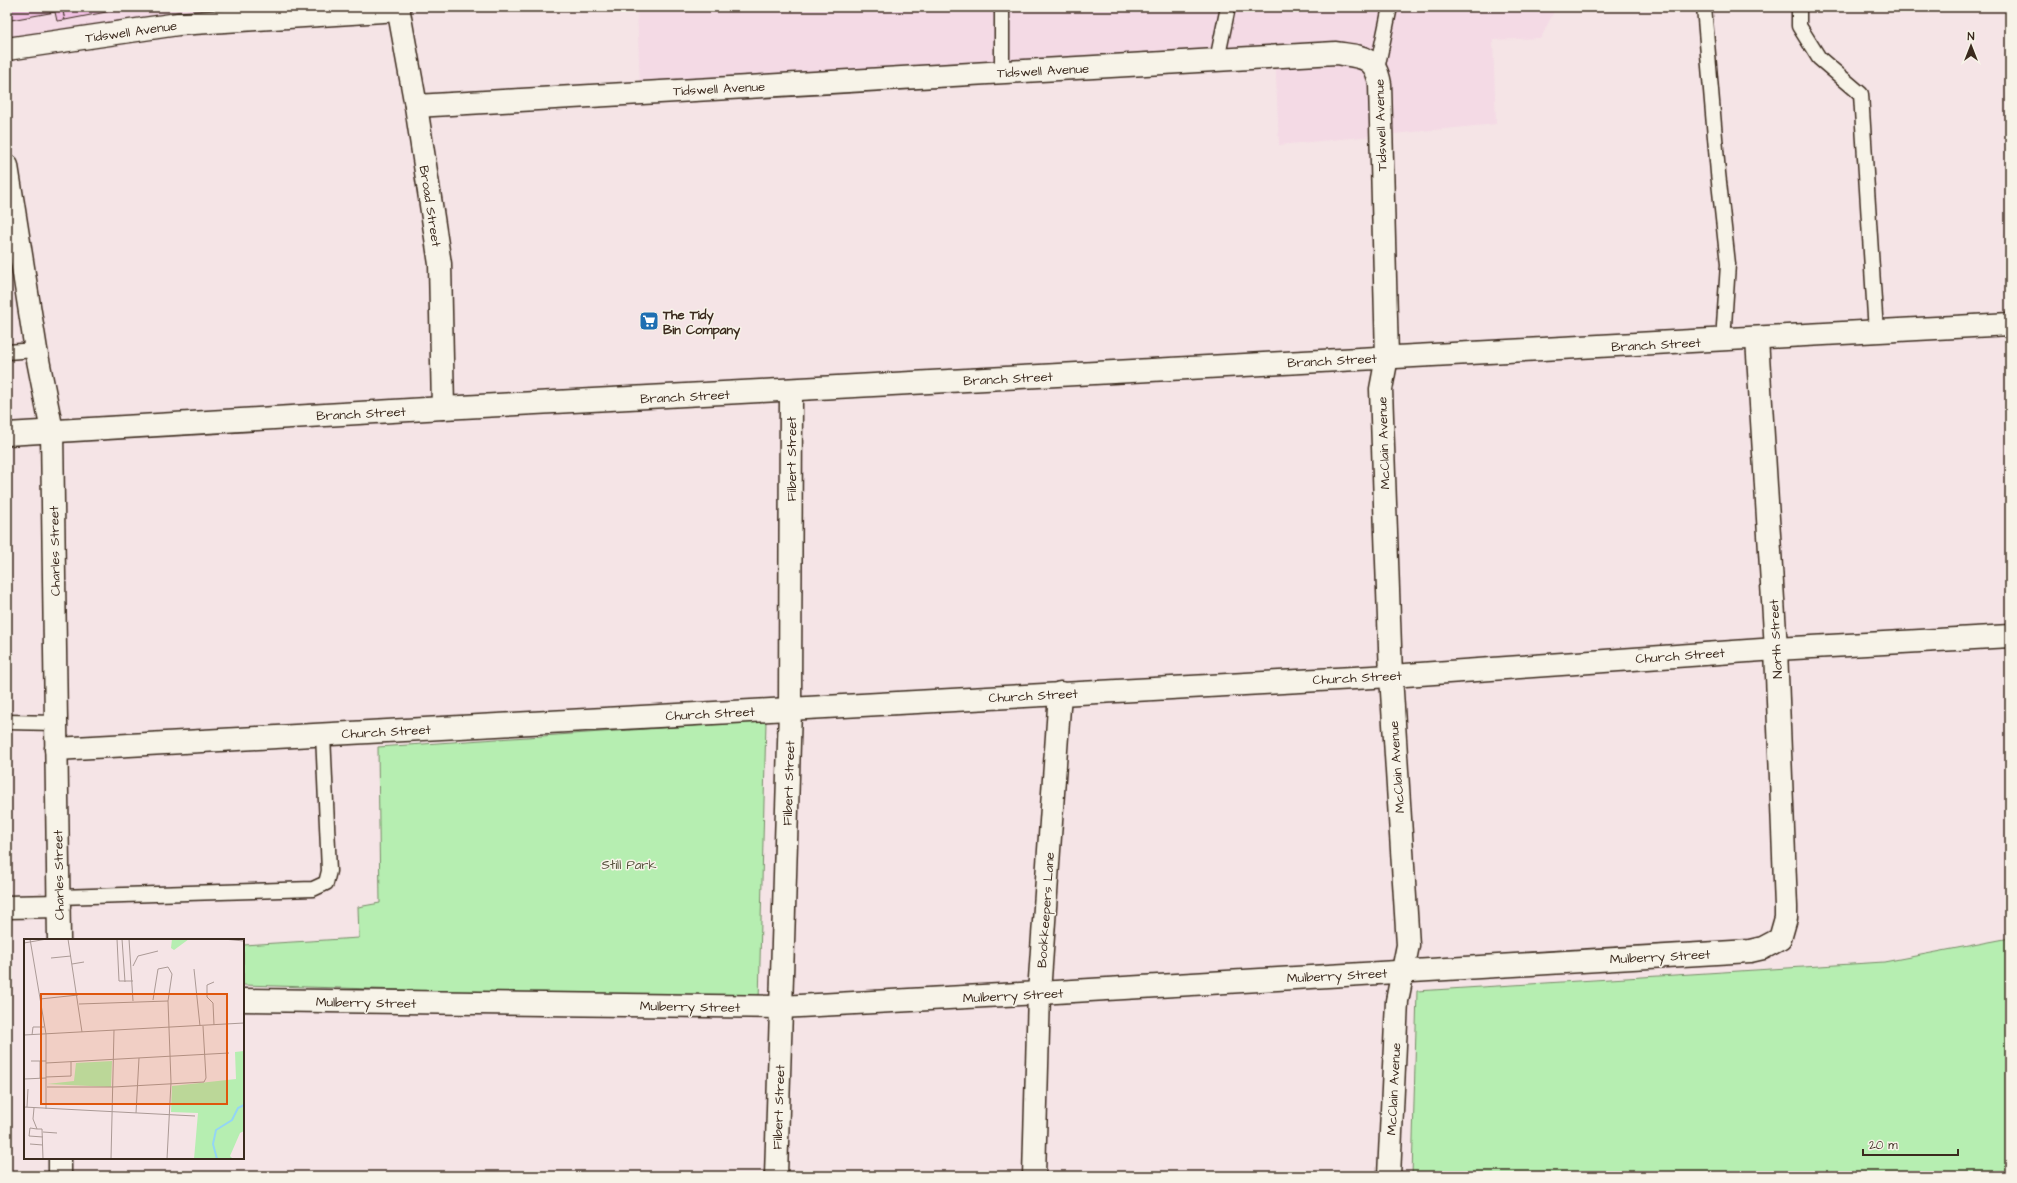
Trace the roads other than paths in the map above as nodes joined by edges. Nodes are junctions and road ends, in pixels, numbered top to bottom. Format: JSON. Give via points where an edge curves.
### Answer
{"nodes":[{"id":1,"x":1002,"y":7,"type":"edge"},
{"id":2,"x":1228,"y":7,"type":"edge"},
{"id":3,"x":1390,"y":7,"type":"edge"},
{"id":4,"x":1704,"y":7,"type":"edge"},
{"id":5,"x":1799,"y":7,"type":"edge"},
{"id":6,"x":399,"y":8,"type":"edge"},
{"id":7,"x":7,"y":49,"type":"edge"},
{"id":8,"x":1217,"y":60,"type":"junction"},
{"id":9,"x":1378,"y":69,"type":"junction"},
{"id":10,"x":1002,"y":72,"type":"junction"},
{"id":11,"x":416,"y":106,"type":"junction"},
{"id":12,"x":7,"y":166,"type":"edge"},
{"id":13,"x":2010,"y":324,"type":"edge"},
{"id":14,"x":1876,"y":332,"type":"junction"},
{"id":15,"x":1757,"y":339,"type":"junction"},
{"id":16,"x":1723,"y":341,"type":"junction"},
{"id":17,"x":36,"y":350,"type":"junction"},
{"id":18,"x":7,"y":352,"type":"edge"},
{"id":19,"x":1387,"y":357,"type":"junction"},
{"id":20,"x":792,"y":390,"type":"junction"},
{"id":21,"x":442,"y":408,"type":"junction"},
{"id":22,"x":52,"y":431,"type":"junction"},
{"id":23,"x":7,"y":434,"type":"edge"},
{"id":24,"x":2010,"y":636,"type":"edge"},
{"id":25,"x":1776,"y":648,"type":"junction"},
{"id":26,"x":1390,"y":676,"type":"junction"},
{"id":27,"x":1060,"y":693,"type":"junction"},
{"id":28,"x":790,"y":709,"type":"junction"},
{"id":29,"x":7,"y":722,"type":"edge"},
{"id":30,"x":56,"y":723,"type":"junction"},
{"id":31,"x":323,"y":734,"type":"junction"},
{"id":32,"x":56,"y":749,"type":"junction"},
{"id":33,"x":59,"y":902,"type":"junction"},
{"id":34,"x":7,"y":907,"type":"edge"},
{"id":35,"x":59,"y":939,"type":"edge"},
{"id":36,"x":1780,"y":939,"type":"joint"},
{"id":37,"x":1403,"y":971,"type":"junction"},
{"id":38,"x":1039,"y":994,"type":"junction"},
{"id":39,"x":244,"y":1000,"type":"edge"},
{"id":40,"x":781,"y":1007,"type":"junction"},
{"id":41,"x":60,"y":1159,"type":"edge"},
{"id":42,"x":60,"y":1176,"type":"edge"},
{"id":43,"x":776,"y":1176,"type":"edge"},
{"id":44,"x":1034,"y":1176,"type":"edge"},
{"id":45,"x":1389,"y":1176,"type":"edge"}],
"edges":[{"from":1,"to":10,"type":"lane"},
{"from":2,"to":8,"type":"lane"},
{"from":3,"to":9,"type":"lane"},
{"from":4,"to":16,"type":"lane","via":[[1728,264]]},
{"from":5,"to":14,"type":"lane","via":[[1799,26],[1819,58],[1861,94]]},
{"from":6,"to":7,"type":"street","name":"Tidswell Avenue","via":[[178,24]]},
{"from":6,"to":11,"type":"street","name":"Broad Street"},
{"from":8,"to":9,"type":"street","name":"Tidswell Avenue","via":[[1336,53],[1365,58]]},
{"from":8,"to":10,"type":"street","name":"Tidswell Avenue"},
{"from":9,"to":19,"type":"street","name":"Tidswell Avenue"},
{"from":10,"to":11,"type":"street","name":"Tidswell Avenue"},
{"from":11,"to":21,"type":"street","name":"Broad Street","via":[[440,264]]},
{"from":12,"to":17,"type":"street","name":"Charles Street"},
{"from":13,"to":14,"type":"street","name":"Branch Street"},
{"from":14,"to":15,"type":"street","name":"Branch Street"},
{"from":15,"to":16,"type":"street","name":"Branch Street"},
{"from":15,"to":25,"type":"street","name":"North Street"},
{"from":16,"to":19,"type":"street","name":"Branch Street"},
{"from":17,"to":18,"type":"lane"},
{"from":17,"to":22,"type":"street","name":"Charles Street"},
{"from":19,"to":20,"type":"street","name":"Branch Street"},
{"from":19,"to":26,"type":"street","name":"McClain Avenue","via":[[1381,389]]},
{"from":20,"to":21,"type":"street","name":"Branch Street"},
{"from":20,"to":28,"type":"street","name":"Filbert Street"},
{"from":21,"to":22,"type":"street","name":"Branch Street"},
{"from":22,"to":23,"type":"street","name":"Branch Street"},
{"from":22,"to":30,"type":"street","name":"Charles Street"},
{"from":24,"to":25,"type":"street","name":"Church Street"},
{"from":25,"to":26,"type":"street","name":"Church Street"},
{"from":25,"to":36,"type":"street","name":"North Street","via":[[1786,907],[1786,918]]},
{"from":26,"to":27,"type":"street","name":"Church Street"},
{"from":26,"to":37,"type":"street","name":"McClain Avenue","via":[[1408,945]]},
{"from":27,"to":28,"type":"street","name":"Church Street"},
{"from":27,"to":38,"type":"street","name":"Bookkeepers Lane"},
{"from":28,"to":31,"type":"street","name":"Church Street"},
{"from":28,"to":40,"type":"street","name":"Filbert Street"},
{"from":29,"to":30,"type":"lane"},
{"from":30,"to":32,"type":"street","name":"Charles Street"},
{"from":31,"to":32,"type":"street","name":"Church Street"},
{"from":31,"to":33,"type":"lane","via":[[330,870],[326,883],[313,889]]},
{"from":32,"to":33,"type":"street","name":"Charles Street"},
{"from":33,"to":34,"type":"street"},
{"from":33,"to":35,"type":"street","name":"Charles Street"},
{"from":36,"to":37,"type":"street","name":"Mulberry Street","via":[[1763,948],[1750,950]]},
{"from":37,"to":38,"type":"street","name":"Mulberry Street"},
{"from":37,"to":45,"type":"street","name":"McClain Avenue","via":[[1397,1001]]},
{"from":38,"to":40,"type":"street","name":"Mulberry Street"},
{"from":38,"to":44,"type":"street","name":"Bookkeepers Lane"},
{"from":39,"to":40,"type":"street","name":"Mulberry Street"},
{"from":40,"to":43,"type":"street","name":"Filbert Street"},
{"from":41,"to":42,"type":"street"}]}
